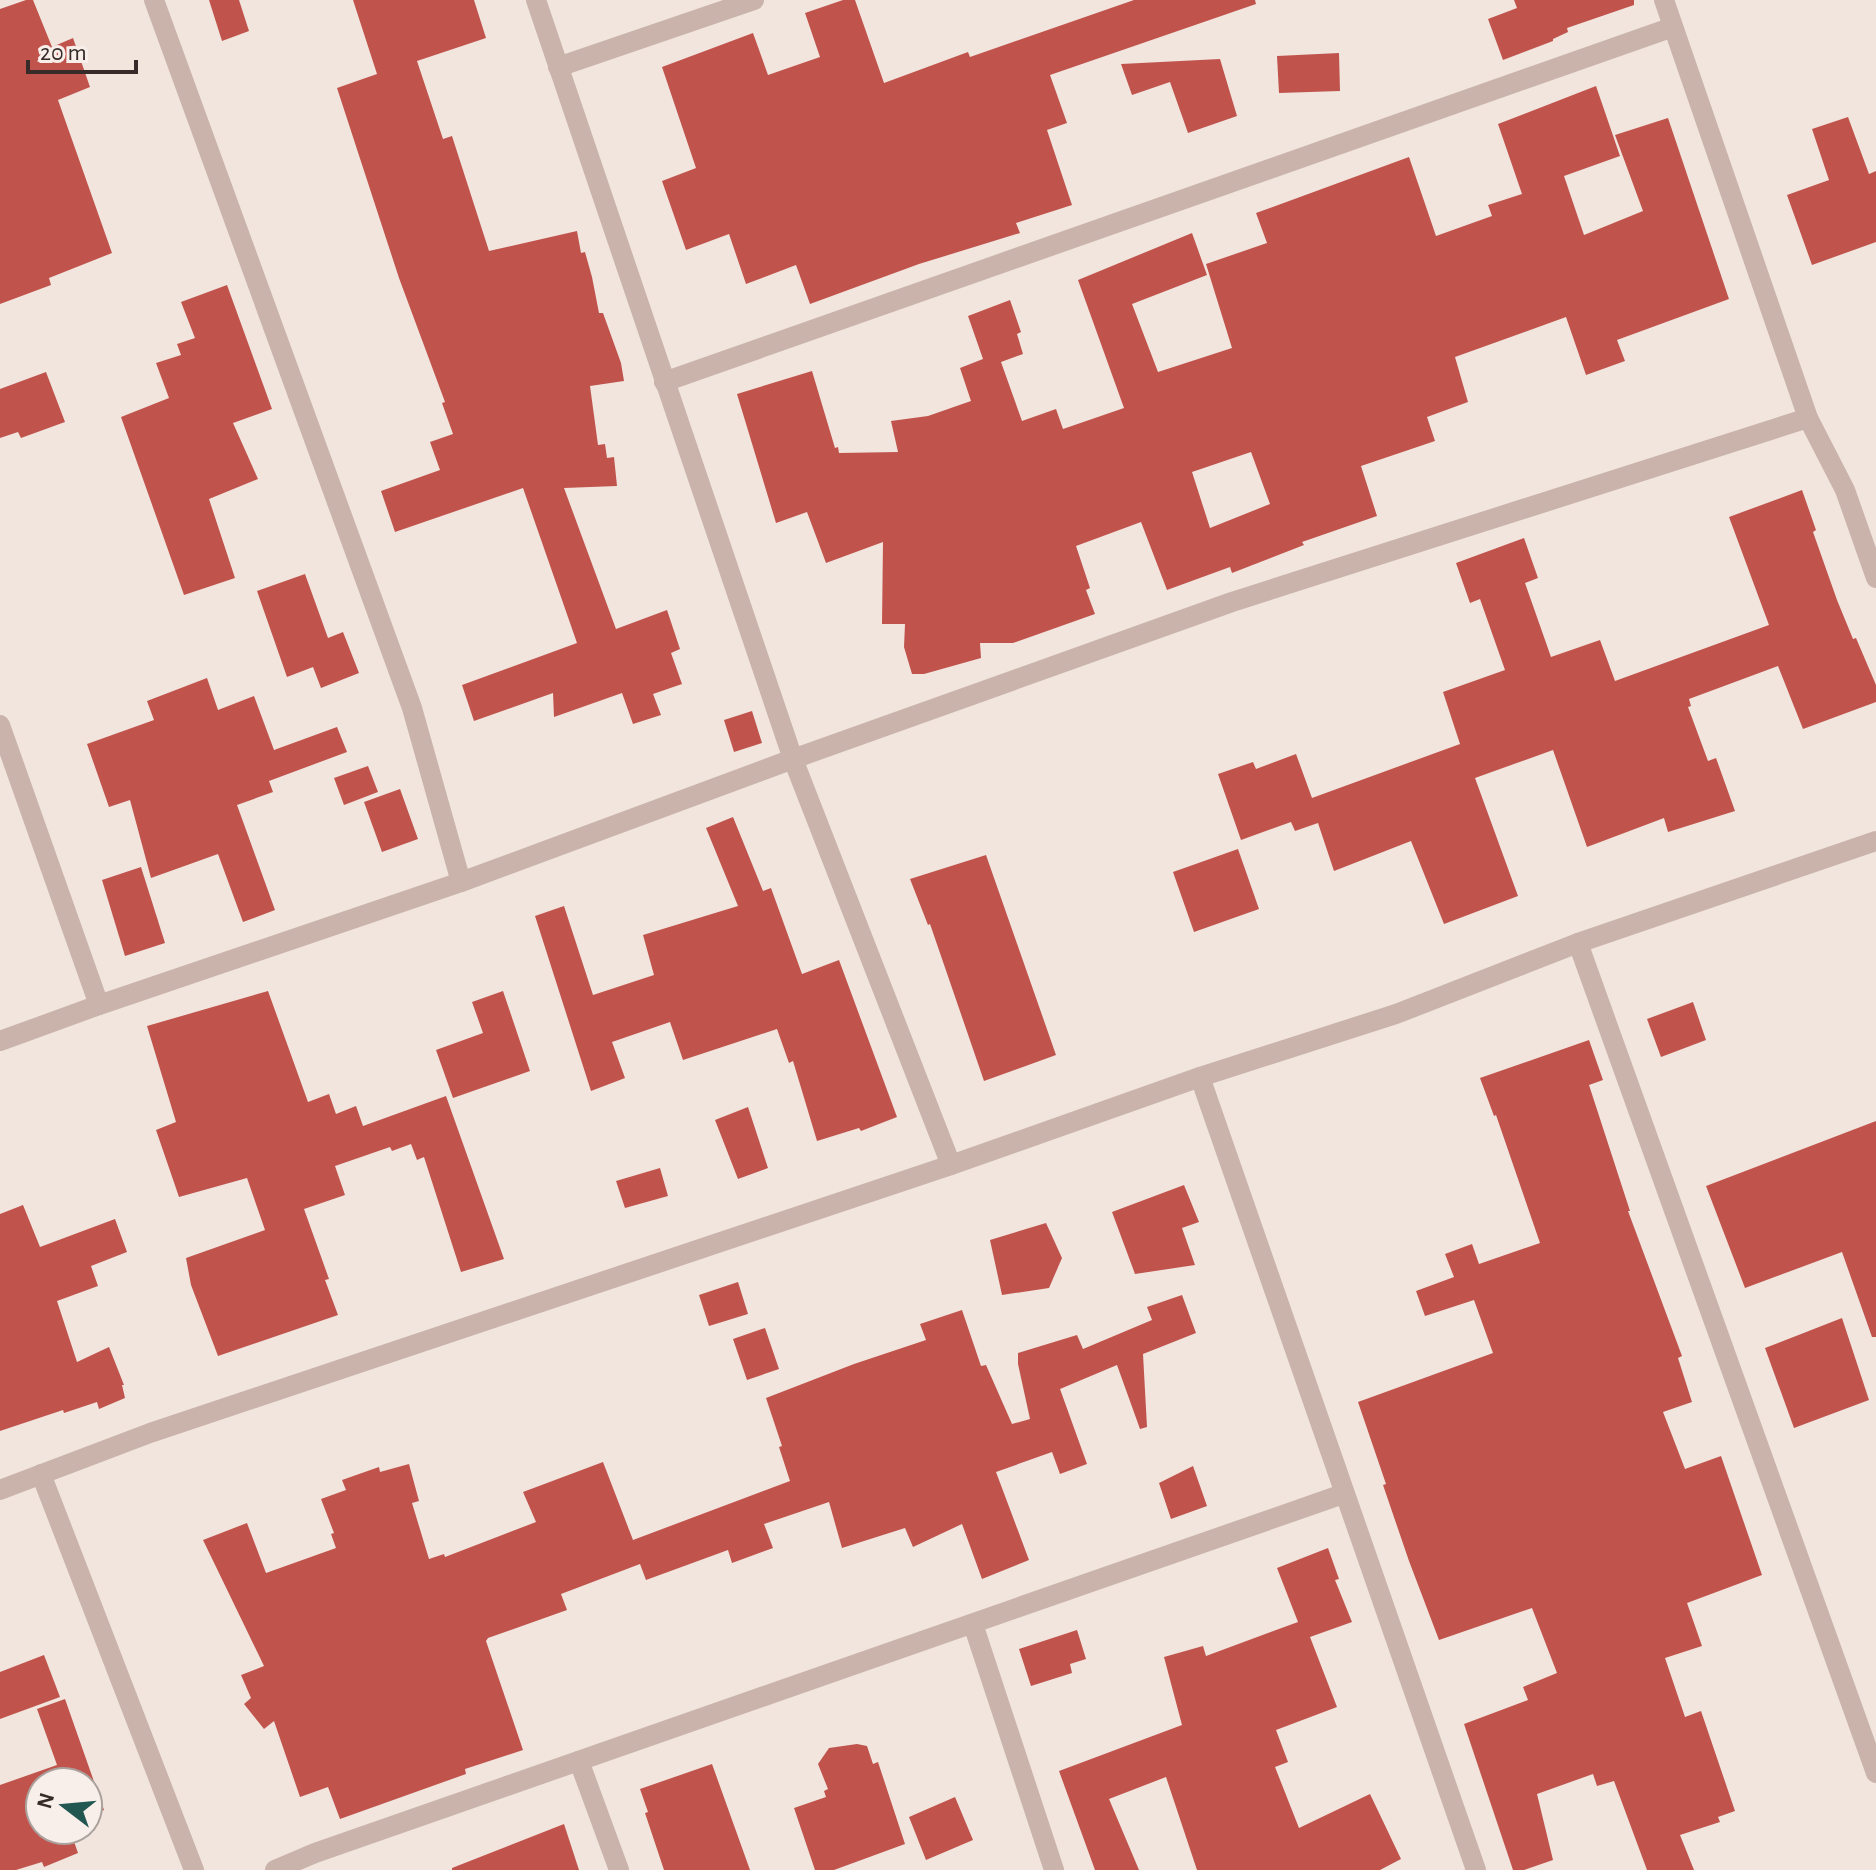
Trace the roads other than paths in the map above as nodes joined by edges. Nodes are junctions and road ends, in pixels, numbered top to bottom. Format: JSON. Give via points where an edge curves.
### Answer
{"nodes":[{"id":1,"x":154,"y":0,"type":"edge"},
{"id":2,"x":536,"y":0,"type":"edge"},
{"id":3,"x":754,"y":0,"type":"edge"},
{"id":4,"x":1664,"y":0,"type":"edge"},
{"id":5,"x":1673,"y":27,"type":"junction"},
{"id":6,"x":558,"y":67,"type":"junction"},
{"id":7,"x":664,"y":382,"type":"junction"},
{"id":8,"x":1808,"y":418,"type":"junction"},
{"id":9,"x":1876,"y":578,"type":"edge"},
{"id":10,"x":0,"y":725,"type":"edge"},
{"id":11,"x":793,"y":759,"type":"junction"},
{"id":12,"x":1876,"y":841,"type":"edge"},
{"id":13,"x":461,"y":882,"type":"junction"},
{"id":14,"x":1578,"y":943,"type":"junction"},
{"id":15,"x":99,"y":1005,"type":"junction"},
{"id":16,"x":0,"y":1041,"type":"edge"},
{"id":17,"x":1200,"y":1077,"type":"junction"},
{"id":18,"x":951,"y":1165,"type":"junction"},
{"id":19,"x":41,"y":1474,"type":"junction"},
{"id":20,"x":0,"y":1490,"type":"edge"},
{"id":21,"x":1343,"y":1494,"type":"junction"},
{"id":22,"x":973,"y":1624,"type":"junction"},
{"id":23,"x":579,"y":1761,"type":"junction"},
{"id":24,"x":1876,"y":1773,"type":"edge"},
{"id":25,"x":194,"y":1870,"type":"edge"},
{"id":26,"x":275,"y":1870,"type":"edge"},
{"id":27,"x":619,"y":1870,"type":"edge"},
{"id":28,"x":1054,"y":1870,"type":"edge"},
{"id":29,"x":1476,"y":1870,"type":"edge"}],
"edges":[{"from":1,"to":13,"type":"street","via":[[412,708]]},
{"from":2,"to":6,"type":"street"},
{"from":3,"to":6,"type":"street"},
{"from":4,"to":5,"type":"street"},
{"from":5,"to":7,"type":"street"},
{"from":5,"to":8,"type":"street"},
{"from":6,"to":7,"type":"street"},
{"from":7,"to":11,"type":"street"},
{"from":8,"to":9,"type":"street","via":[[1845,490]]},
{"from":8,"to":11,"type":"street","via":[[1232,602]]},
{"from":10,"to":15,"type":"street"},
{"from":11,"to":13,"type":"street"},
{"from":11,"to":18,"type":"street"},
{"from":12,"to":14,"type":"street"},
{"from":13,"to":15,"type":"street"},
{"from":14,"to":17,"type":"street","via":[[1396,1014]]},
{"from":14,"to":24,"type":"street"},
{"from":15,"to":16,"type":"street"},
{"from":17,"to":18,"type":"street"},
{"from":17,"to":21,"type":"street"},
{"from":18,"to":19,"type":"street"},
{"from":19,"to":20,"type":"street"},
{"from":19,"to":25,"type":"street"},
{"from":21,"to":22,"type":"street"},
{"from":21,"to":29,"type":"street"},
{"from":22,"to":23,"type":"street"},
{"from":22,"to":28,"type":"street"},
{"from":23,"to":26,"type":"street"},
{"from":23,"to":27,"type":"street"}]}
